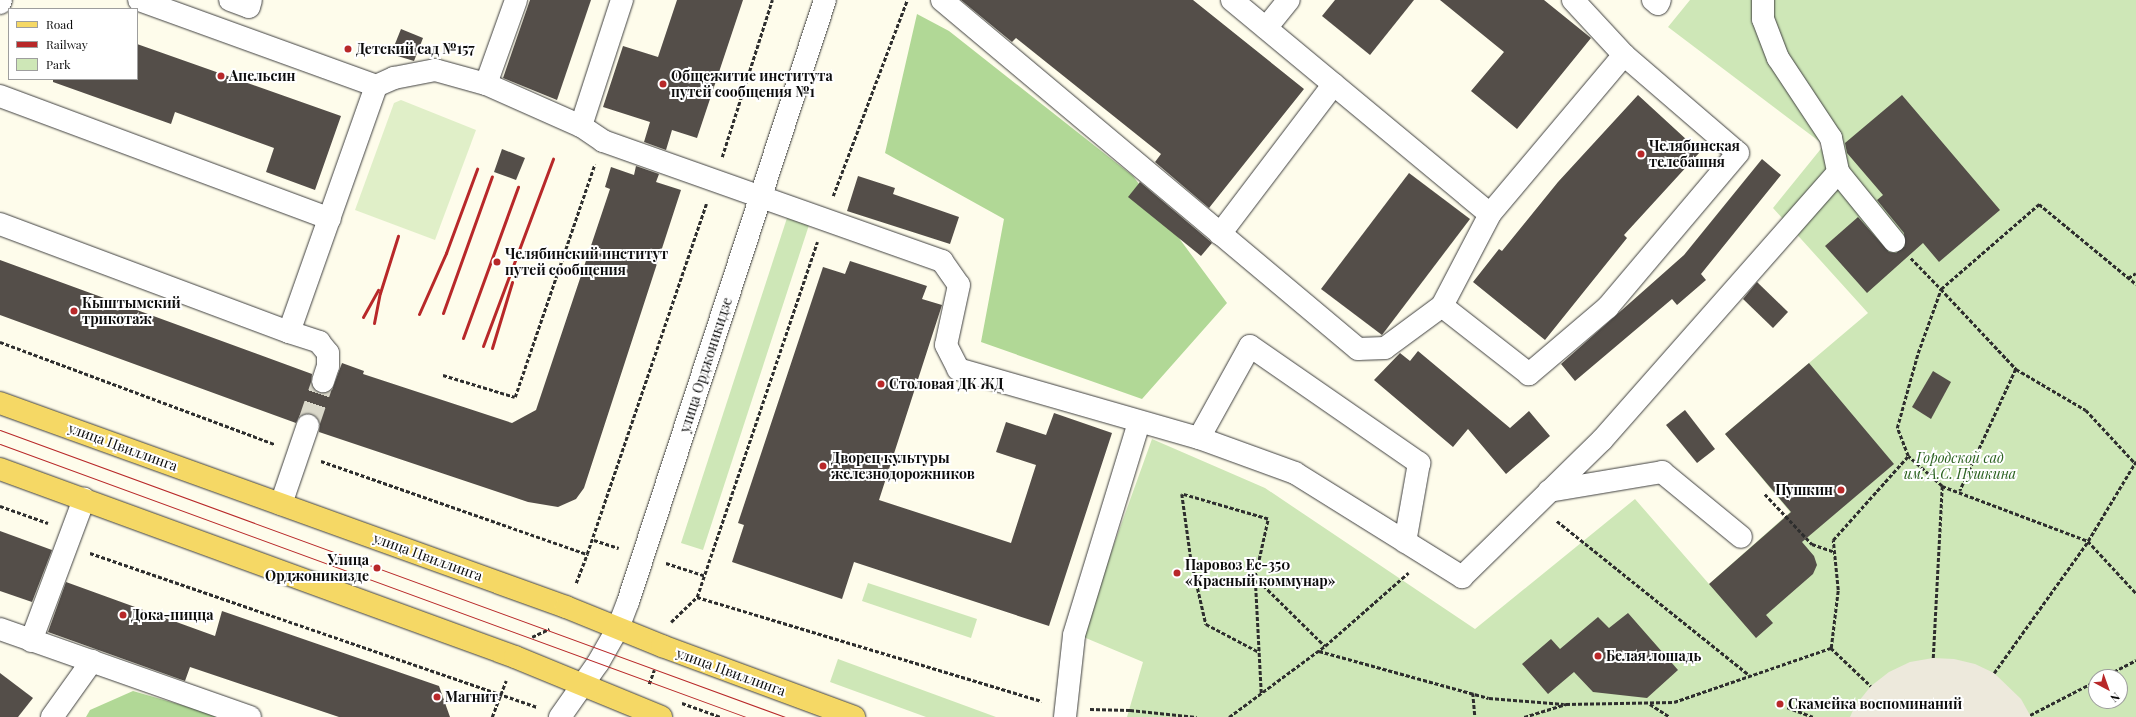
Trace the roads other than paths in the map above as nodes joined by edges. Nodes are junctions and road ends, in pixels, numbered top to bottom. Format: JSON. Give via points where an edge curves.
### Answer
{"nodes":[{"id":1,"x":139,"y":0,"type":"edge"},
{"id":2,"x":230,"y":0,"type":"edge"},
{"id":3,"x":251,"y":0,"type":"edge"},
{"id":4,"x":516,"y":0,"type":"edge"},
{"id":5,"x":622,"y":0,"type":"edge"},
{"id":6,"x":825,"y":0,"type":"edge"},
{"id":7,"x":942,"y":0,"type":"edge"},
{"id":8,"x":1232,"y":0,"type":"edge"},
{"id":9,"x":1289,"y":0,"type":"edge"},
{"id":10,"x":1573,"y":0,"type":"edge"},
{"id":11,"x":1653,"y":0,"type":"edge"},
{"id":12,"x":1660,"y":0,"type":"edge"},
{"id":13,"x":1763,"y":0,"type":"edge"},
{"id":14,"x":1266,"y":28,"type":"junction"},
{"id":15,"x":1624,"y":55,"type":"junction"},
{"id":16,"x":486,"y":84,"type":"junction"},
{"id":17,"x":1334,"y":84,"type":"junction"},
{"id":18,"x":376,"y":86,"type":"junction"},
{"id":19,"x":0,"y":96,"type":"edge"},
{"id":20,"x":581,"y":126,"type":"junction"},
{"id":21,"x":1838,"y":172,"type":"junction"},
{"id":22,"x":761,"y":195,"type":"junction"},
{"id":23,"x":1490,"y":214,"type":"junction"},
{"id":24,"x":330,"y":219,"type":"junction"},
{"id":25,"x":0,"y":224,"type":"edge"},
{"id":26,"x":1220,"y":234,"type":"junction"},
{"id":27,"x":1894,"y":242,"type":"road end"},
{"id":28,"x":1442,"y":306,"type":"junction"},
{"id":29,"x":289,"y":332,"type":"junction"},
{"id":30,"x":323,"y":381,"type":"tunnel mouth"},
{"id":31,"x":0,"y":403,"type":"edge"},
{"id":32,"x":1139,"y":422,"type":"junction"},
{"id":33,"x":308,"y":425,"type":"tunnel mouth"},
{"id":34,"x":1199,"y":438,"type":"junction"},
{"id":35,"x":0,"y":469,"type":"edge"},
{"id":36,"x":1543,"y":498,"type":"junction"},
{"id":37,"x":84,"y":499,"type":"junction"},
{"id":38,"x":281,"y":504,"type":"junction"},
{"id":39,"x":1741,"y":537,"type":"dead end"},
{"id":40,"x":1405,"y":542,"type":"junction"},
{"id":41,"x":618,"y":628,"type":"junction"},
{"id":42,"x":0,"y":629,"type":"edge"},
{"id":43,"x":31,"y":641,"type":"junction"},
{"id":44,"x":92,"y":661,"type":"junction"},
{"id":45,"x":582,"y":685,"type":"junction"},
{"id":46,"x":1066,"y":713,"type":"edge"},
{"id":47,"x":561,"y":716,"type":"edge"},
{"id":48,"x":52,"y":717,"type":"edge"},
{"id":49,"x":250,"y":717,"type":"edge"},
{"id":50,"x":661,"y":717,"type":"edge"},
{"id":51,"x":854,"y":717,"type":"edge"}],
"edges":[{"from":1,"to":18,"type":"street"},
{"from":2,"to":3,"type":"street","via":[[249,7]]},
{"from":4,"to":16,"type":"street"},
{"from":5,"to":20,"type":"street"},
{"from":6,"to":22,"type":"street","name":"улица Орджоникидзе"},
{"from":7,"to":26,"type":"street"},
{"from":8,"to":14,"type":"street"},
{"from":9,"to":14,"type":"street"},
{"from":10,"to":15,"type":"street"},
{"from":11,"to":12,"type":"street","via":[[1658,4]]},
{"from":13,"to":21,"type":"street","via":[[1763,19],[1778,58],[1831,138]]},
{"from":14,"to":17,"type":"street"},
{"from":15,"to":23,"type":"street"},
{"from":15,"to":28,"type":"street","via":[[1738,153],[1608,307],[1529,374]]},
{"from":16,"to":18,"type":"street","via":[[435,70],[394,78]]},
{"from":16,"to":20,"type":"street"},
{"from":17,"to":23,"type":"street"},
{"from":17,"to":26,"type":"street"},
{"from":18,"to":24,"type":"street"},
{"from":19,"to":24,"type":"street"},
{"from":20,"to":22,"type":"street","via":[[603,141]]},
{"from":21,"to":27,"type":"street"},
{"from":21,"to":36,"type":"street","via":[[1602,440]]},
{"from":22,"to":32,"type":"street","via":[[942,261],[959,285],[946,345],[958,369]]},
{"from":22,"to":41,"type":"street","name":"улица Орджоникидзе"},
{"from":23,"to":28,"type":"street"},
{"from":24,"to":29,"type":"street"},
{"from":25,"to":29,"type":"street"},
{"from":26,"to":28,"type":"street","via":[[1358,349],[1385,348]]},
{"from":29,"to":30,"type":"street","via":[[319,342],[328,353],[328,366]]},
{"from":31,"to":38,"type":"main road","name":"улица Цвиллинга"},
{"from":32,"to":34,"type":"street"},
{"from":32,"to":46,"type":"street","via":[[1074,635]]},
{"from":33,"to":38,"type":"street"},
{"from":34,"to":40,"type":"street","via":[[1295,473]]},
{"from":34,"to":40,"type":"street","via":[[1250,346],[1419,463]]},
{"from":35,"to":37,"type":"main road"},
{"from":36,"to":39,"type":"street","via":[[1662,472]]},
{"from":36,"to":40,"type":"street","via":[[1462,577]]},
{"from":37,"to":43,"type":"street"},
{"from":37,"to":45,"type":"main road","via":[[515,657]]},
{"from":38,"to":41,"type":"main road","name":"улица Цвиллинга"},
{"from":41,"to":45,"type":"street","name":"улица Орджоникидзе"},
{"from":41,"to":51,"type":"main road","name":"улица Цвиллинга"},
{"from":42,"to":43,"type":"street"},
{"from":43,"to":44,"type":"street"},
{"from":44,"to":48,"type":"street"},
{"from":44,"to":49,"type":"street"},
{"from":45,"to":47,"type":"street","name":"улица Орджоникидзе"},
{"from":45,"to":50,"type":"main road"}]}
